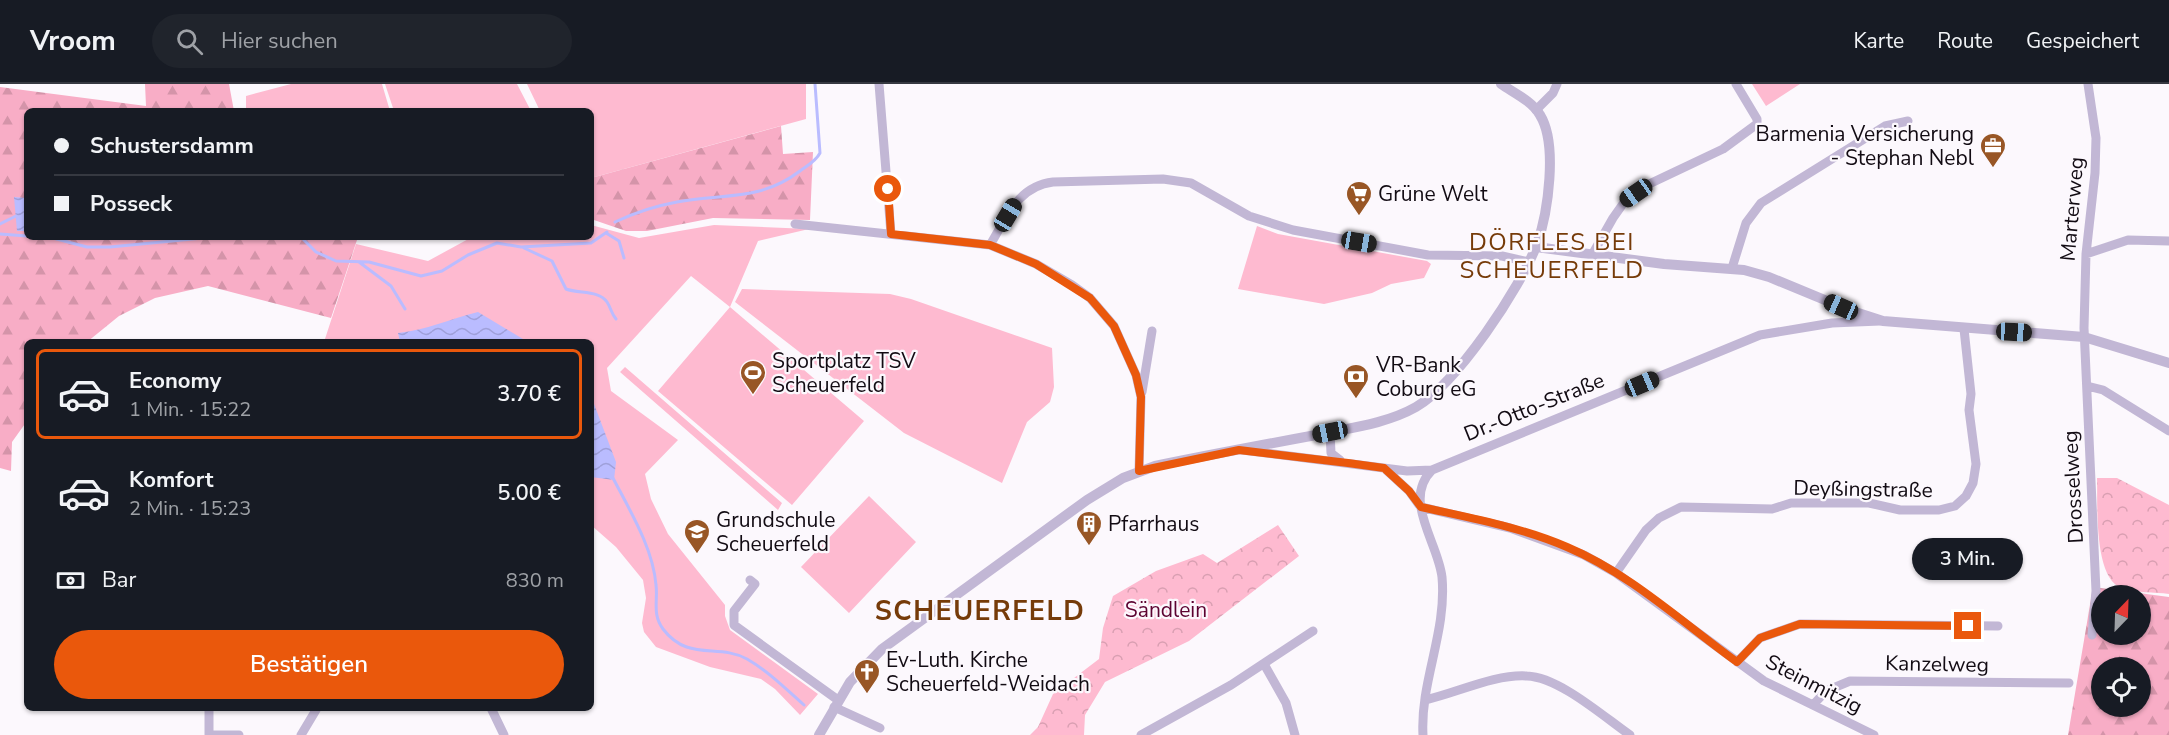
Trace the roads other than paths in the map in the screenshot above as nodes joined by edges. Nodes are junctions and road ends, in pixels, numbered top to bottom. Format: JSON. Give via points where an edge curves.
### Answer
{"nodes":[{"id":1,"x":879,"y":84,"type":"edge"},
{"id":2,"x":1501,"y":84,"type":"edge"},
{"id":3,"x":1557,"y":84,"type":"edge"},
{"id":4,"x":1736,"y":84,"type":"edge"},
{"id":5,"x":2088,"y":84,"type":"edge"},
{"id":6,"x":1536,"y":110,"type":"junction"},
{"id":7,"x":1908,"y":121,"type":"dead end"},
{"id":8,"x":795,"y":224,"type":"dead end"},
{"id":9,"x":891,"y":234,"type":"junction"},
{"id":10,"x":2169,"y":241,"type":"edge"},
{"id":11,"x":990,"y":245,"type":"junction"},
{"id":12,"x":1536,"y":247,"type":"junction"},
{"id":13,"x":2086,"y":254,"type":"junction"},
{"id":14,"x":1592,"y":255,"type":"junction"},
{"id":15,"x":1529,"y":261,"type":"junction"},
{"id":16,"x":1732,"y":268,"type":"junction"},
{"id":17,"x":1845,"y":309,"type":"junction"},
{"id":18,"x":1882,"y":321,"type":"junction"},
{"id":19,"x":1834,"y":322,"type":"junction"},
{"id":20,"x":1964,"y":329,"type":"junction"},
{"id":21,"x":1152,"y":331,"type":"dead end"},
{"id":22,"x":2085,"y":337,"type":"junction"},
{"id":23,"x":2169,"y":363,"type":"edge"},
{"id":24,"x":2086,"y":386,"type":"junction"},
{"id":25,"x":1141,"y":397,"type":"junction"},
{"id":26,"x":2169,"y":431,"type":"edge"},
{"id":27,"x":1330,"y":432,"type":"junction"},
{"id":28,"x":1239,"y":450,"type":"junction"},
{"id":29,"x":1348,"y":463,"type":"junction"},
{"id":30,"x":1384,"y":468,"type":"junction"},
{"id":31,"x":1432,"y":470,"type":"junction"},
{"id":32,"x":1139,"y":471,"type":"junction"},
{"id":33,"x":1421,"y":507,"type":"junction"},
{"id":34,"x":1616,"y":573,"type":"junction"},
{"id":35,"x":750,"y":580,"type":"dead end"},
{"id":36,"x":2097,"y":585,"type":"edge"},
{"id":37,"x":1998,"y":626,"type":"dead end"},
{"id":38,"x":1313,"y":631,"type":"dead end"},
{"id":39,"x":1737,"y":662,"type":"junction"},
{"id":40,"x":1264,"y":664,"type":"junction"},
{"id":41,"x":2069,"y":683,"type":"dead end"},
{"id":42,"x":1425,"y":700,"type":"junction"},
{"id":43,"x":836,"y":704,"type":"junction"},
{"id":44,"x":1813,"y":705,"type":"junction"},
{"id":45,"x":209,"y":711,"type":"edge"},
{"id":46,"x":315,"y":711,"type":"edge"},
{"id":47,"x":492,"y":711,"type":"edge"},
{"id":48,"x":880,"y":728,"type":"dead end"},
{"id":49,"x":1858,"y":732,"type":"edge"},
{"id":50,"x":209,"y":735,"type":"edge"},
{"id":51,"x":239,"y":735,"type":"edge"},
{"id":52,"x":301,"y":735,"type":"edge"},
{"id":53,"x":504,"y":735,"type":"edge"},
{"id":54,"x":819,"y":735,"type":"edge"},
{"id":55,"x":1141,"y":735,"type":"edge"},
{"id":56,"x":1295,"y":735,"type":"edge"},
{"id":57,"x":1423,"y":735,"type":"edge"},
{"id":58,"x":1630,"y":735,"type":"edge"},
{"id":59,"x":1874,"y":735,"type":"edge"}],
"edges":[{"from":1,"to":9,"type":"street"},
{"from":2,"to":6,"type":"street"},
{"from":3,"to":6,"type":"street"},
{"from":4,"to":14,"type":"street","via":[[1757,124],[1694,166],[1647,185],[1625,201]]},
{"from":5,"to":13,"type":"street","name":"Marterweg","via":[[2096,138]]},
{"from":6,"to":12,"type":"street","via":[[1545,125],[1549,159]]},
{"from":7,"to":16,"type":"street","via":[[1886,126],[1761,203],[1746,223]]},
{"from":8,"to":9,"type":"street"},
{"from":9,"to":11,"type":"street"},
{"from":10,"to":13,"type":"street","via":[[2128,240]]},
{"from":11,"to":15,"type":"street","via":[[1017,200],[1035,185],[1163,179],[1191,183],[1249,216],[1293,230],[1428,255],[1502,256]]},
{"from":11,"to":25,"type":"street","via":[[1036,264],[1072,285],[1104,313],[1127,349]]},
{"from":12,"to":14,"type":"street"},
{"from":12,"to":15,"type":"street"},
{"from":13,"to":22,"type":"street","name":"Marterweg"},
{"from":14,"to":16,"type":"street"},
{"from":15,"to":27,"type":"street","via":[[1474,348],[1442,387],[1398,415]]},
{"from":16,"to":17,"type":"street","via":[[1769,277]]},
{"from":17,"to":18,"type":"street","name":"Dr.-Otto-Straße"},
{"from":17,"to":19,"type":"street","name":"Dr.-Otto-Straße","via":[[1848,318]]},
{"from":18,"to":19,"type":"street","name":"Dr.-Otto-Straße"},
{"from":18,"to":20,"type":"street","name":"Dr.-Otto-Straße"},
{"from":19,"to":31,"type":"street","name":"Dr.-Otto-Straße","via":[[1760,335]]},
{"from":20,"to":22,"type":"street","name":"Dr.-Otto-Straße"},
{"from":20,"to":34,"type":"street","name":"Deyßingstraße","via":[[1976,464],[1973,483],[1955,506],[1938,510],[1900,510],[1869,503],[1791,503],[1772,509],[1681,507],[1646,530]]},
{"from":21,"to":25,"type":"street"},
{"from":22,"to":23,"type":"street","name":"Dr.-Otto-Straße"},
{"from":22,"to":24,"type":"street","name":"Drosselweg"},
{"from":24,"to":26,"type":"street","via":[[2103,390]]},
{"from":24,"to":36,"type":"street","name":"Drosselweg"},
{"from":25,"to":32,"type":"street"},
{"from":27,"to":28,"type":"street"},
{"from":27,"to":29,"type":"street","via":[[1332,454]]},
{"from":28,"to":29,"type":"street","name":"Dr.-Otto-Straße"},
{"from":28,"to":32,"type":"street"},
{"from":29,"to":30,"type":"street","name":"Dr.-Otto-Straße"},
{"from":30,"to":31,"type":"street","name":"Dr.-Otto-Straße"},
{"from":30,"to":33,"type":"street"},
{"from":31,"to":33,"type":"street","via":[[1419,491]]},
{"from":32,"to":43,"type":"street","via":[[1087,500],[909,627],[868,661]]},
{"from":33,"to":34,"type":"street","name":"Steinmitzig","via":[[1536,536]]},
{"from":33,"to":42,"type":"street","via":[[1442,575],[1443,606]]},
{"from":34,"to":39,"type":"street","name":"Steinmitzig"},
{"from":35,"to":43,"type":"street","via":[[755,584],[734,611],[734,625]]},
{"from":37,"to":39,"type":"street","via":[[1800,624],[1760,638]]},
{"from":38,"to":40,"type":"street"},
{"from":39,"to":44,"type":"street","name":"Steinmitzig","via":[[1764,681]]},
{"from":40,"to":55,"type":"street"},
{"from":40,"to":56,"type":"street","via":[[1286,703]]},
{"from":41,"to":44,"type":"street","name":"Kanzelweg","via":[[1850,681],[1826,691]]},
{"from":42,"to":57,"type":"street"},
{"from":42,"to":58,"type":"street","via":[[1508,677],[1537,677]]},
{"from":43,"to":48,"type":"street"},
{"from":43,"to":54,"type":"street"},
{"from":44,"to":49,"type":"street","name":"Steinmitzig"},
{"from":45,"to":50,"type":"street"},
{"from":46,"to":52,"type":"street"},
{"from":47,"to":53,"type":"street"},
{"from":49,"to":59,"type":"street","name":"Steinmitzig"},
{"from":50,"to":51,"type":"street"}]}
